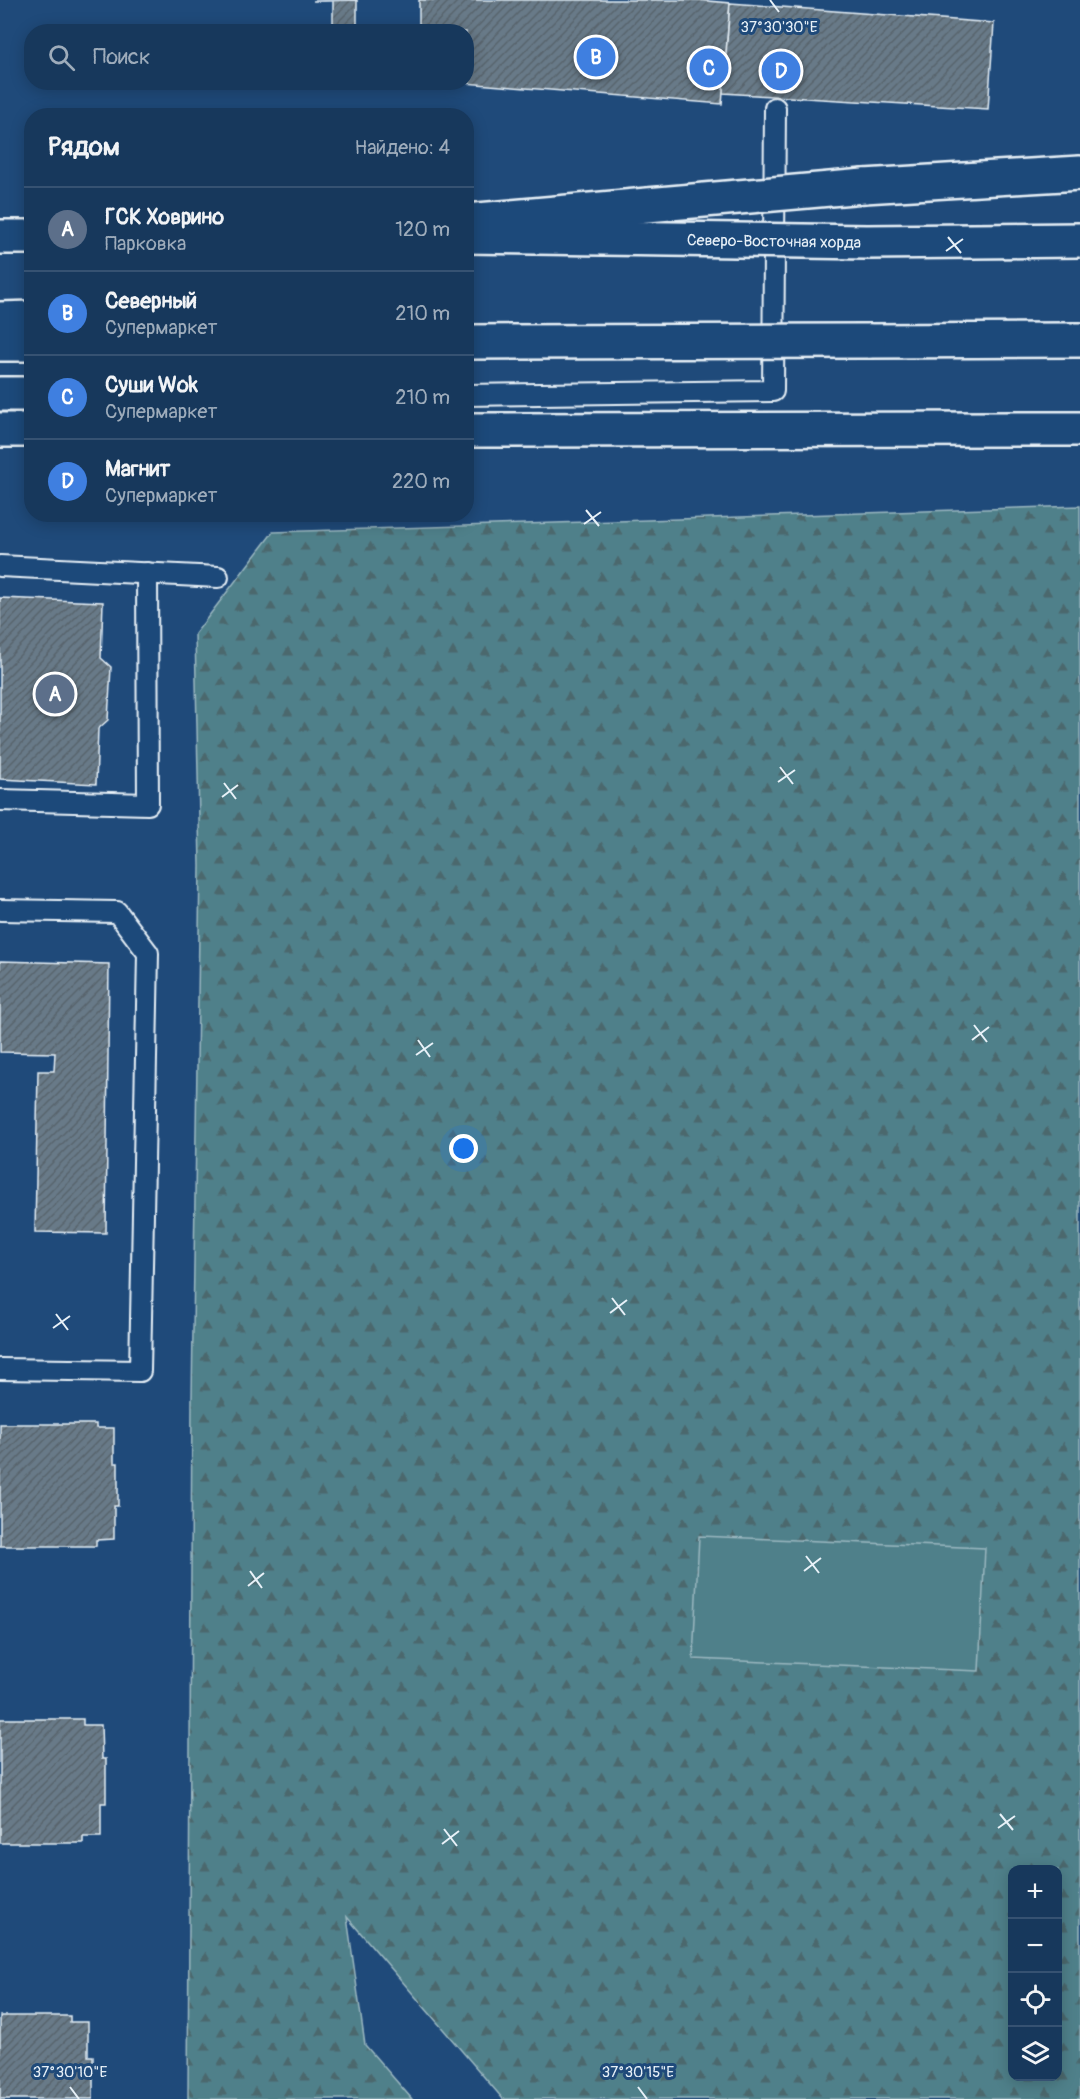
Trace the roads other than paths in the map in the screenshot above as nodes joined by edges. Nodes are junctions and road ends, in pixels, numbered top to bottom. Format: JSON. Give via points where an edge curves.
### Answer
{"nodes":[{"id":1,"x":775,"y":108,"type":"dead end"},
{"id":2,"x":1080,"y":173,"type":"edge"},
{"id":3,"x":474,"y":220,"type":"edge"},
{"id":4,"x":474,"y":236,"type":"edge"},
{"id":5,"x":0,"y":237,"type":"edge"},
{"id":6,"x":24,"y":237,"type":"edge"},
{"id":7,"x":1080,"y":240,"type":"edge"},
{"id":8,"x":24,"y":318,"type":"edge"},
{"id":9,"x":0,"y":319,"type":"edge"},
{"id":10,"x":1080,"y":340,"type":"edge"},
{"id":11,"x":474,"y":342,"type":"edge"},
{"id":12,"x":0,"y":344,"type":"edge"},
{"id":13,"x":24,"y":344,"type":"edge"},
{"id":14,"x":0,"y":394,"type":"edge"},
{"id":15,"x":24,"y":394,"type":"edge"},
{"id":16,"x":474,"y":395,"type":"edge"},
{"id":17,"x":1080,"y":429,"type":"edge"},
{"id":18,"x":0,"y":430,"type":"edge"},
{"id":19,"x":24,"y":430,"type":"edge"},
{"id":20,"x":474,"y":430,"type":"edge"},
{"id":21,"x":0,"y":566,"type":"edge"},
{"id":22,"x":147,"y":573,"type":"junction"},
{"id":23,"x":218,"y":577,"type":"dead end"},
{"id":24,"x":0,"y":800,"type":"edge"},
{"id":25,"x":0,"y":910,"type":"edge"},
{"id":26,"x":0,"y":1369,"type":"edge"}],
"edges":[{"from":1,"to":16,"type":"lane","via":[[773,392]]},
{"from":2,"to":3,"type":"main road","bridge":true,"via":[[864,186]]},
{"from":4,"to":7,"type":"main road","name":"Северо-Восточная хорда","bridge":true,"via":[[867,242]]},
{"from":5,"to":6,"type":"main road"},
{"from":8,"to":9,"type":"main road"},
{"from":10,"to":11,"type":"main road","bridge":true},
{"from":12,"to":13,"type":"main road"},
{"from":14,"to":15,"type":"main road"},
{"from":17,"to":20,"type":"main road"},
{"from":18,"to":19,"type":"main road"},
{"from":21,"to":22,"type":"lane"},
{"from":22,"to":23,"type":"lane"},
{"from":22,"to":24,"type":"lane","via":[[148,804]]},
{"from":25,"to":26,"type":"lane","via":[[117,912],[148,954],[140,1371]]}]}
